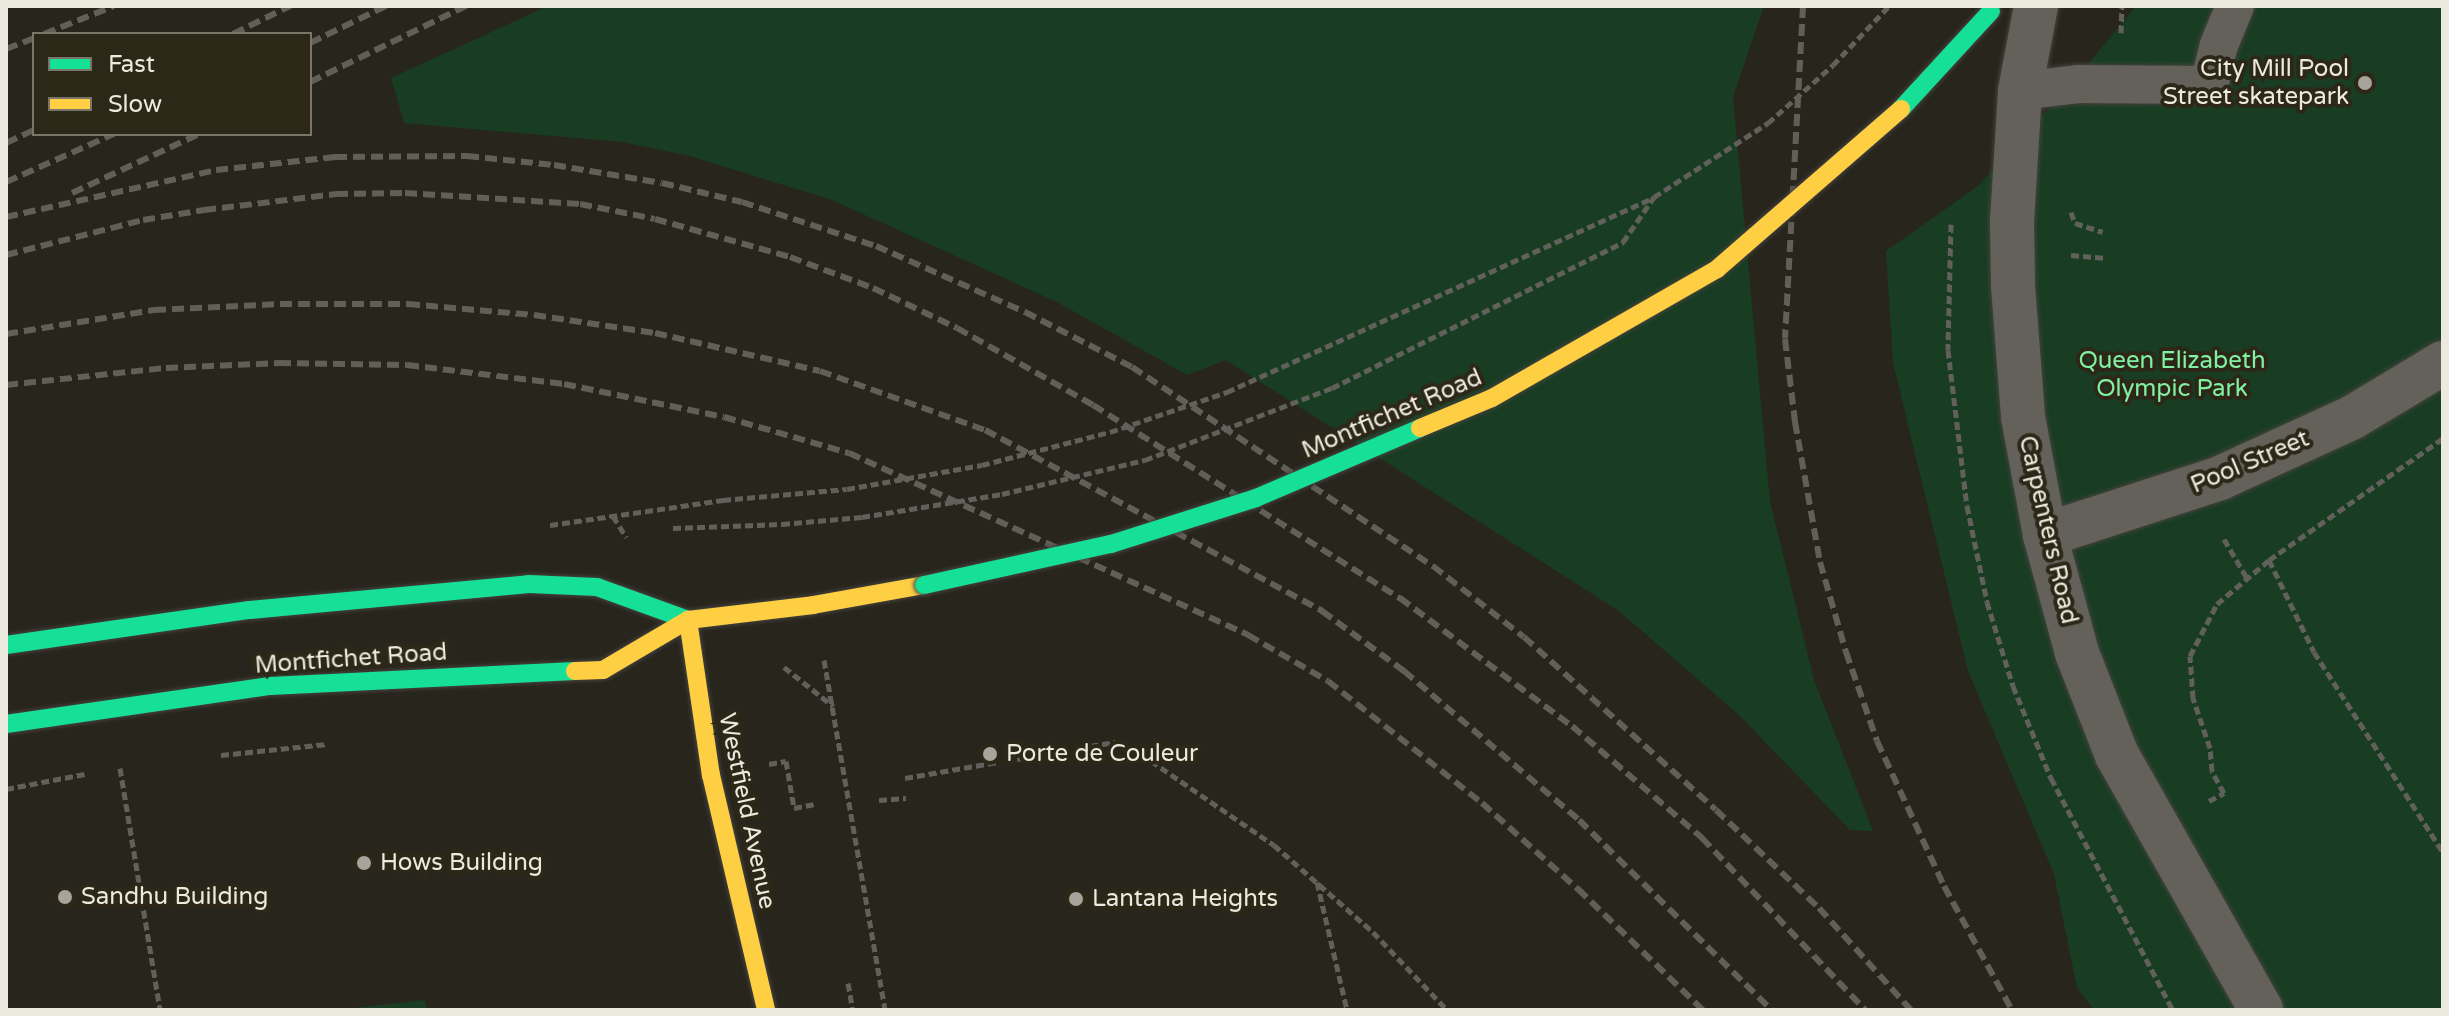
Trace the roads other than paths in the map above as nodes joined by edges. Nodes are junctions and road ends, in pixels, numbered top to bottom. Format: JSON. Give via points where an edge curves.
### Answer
{"nodes":[{"id":1,"x":1994,"y":6,"type":"edge"},
{"id":2,"x":2036,"y":6,"type":"edge"},
{"id":3,"x":2235,"y":6,"type":"edge"},
{"id":4,"x":2020,"y":91,"type":"junction"},
{"id":5,"x":2443,"y":363,"type":"edge"},
{"id":6,"x":2045,"y":535,"type":"junction"},
{"id":7,"x":688,"y":620,"type":"junction"},
{"id":8,"x":6,"y":645,"type":"edge"},
{"id":9,"x":6,"y":724,"type":"edge"},
{"id":10,"x":766,"y":1010,"type":"edge"},
{"id":11,"x":2261,"y":1010,"type":"edge"}],
"edges":[{"from":1,"to":7,"type":"street","name":"Montfichet Road","bridge":true,"via":[[1897,114],[1717,269],[1492,398],[1256,498],[1111,544],[813,605]]},
{"from":2,"to":4,"type":"street","name":"Carpenters Road"},
{"from":3,"to":4,"type":"lane","via":[[2209,85],[2078,84]]},
{"from":4,"to":6,"type":"street","name":"Carpenters Road","via":[[2012,221],[2015,338]]},
{"from":5,"to":6,"type":"street","name":"Pool Street","via":[[2353,417],[2220,478]]},
{"from":6,"to":11,"type":"street","name":"Carpenters Road","via":[[2077,653],[2117,755]]},
{"from":7,"to":8,"type":"street","name":"Montfichet Road","via":[[597,587],[529,584],[250,610]]},
{"from":7,"to":9,"type":"street","name":"Montfichet Road","via":[[603,670],[270,686]]},
{"from":7,"to":10,"type":"street","name":"Westfield Avenue","via":[[711,775]]}]}
